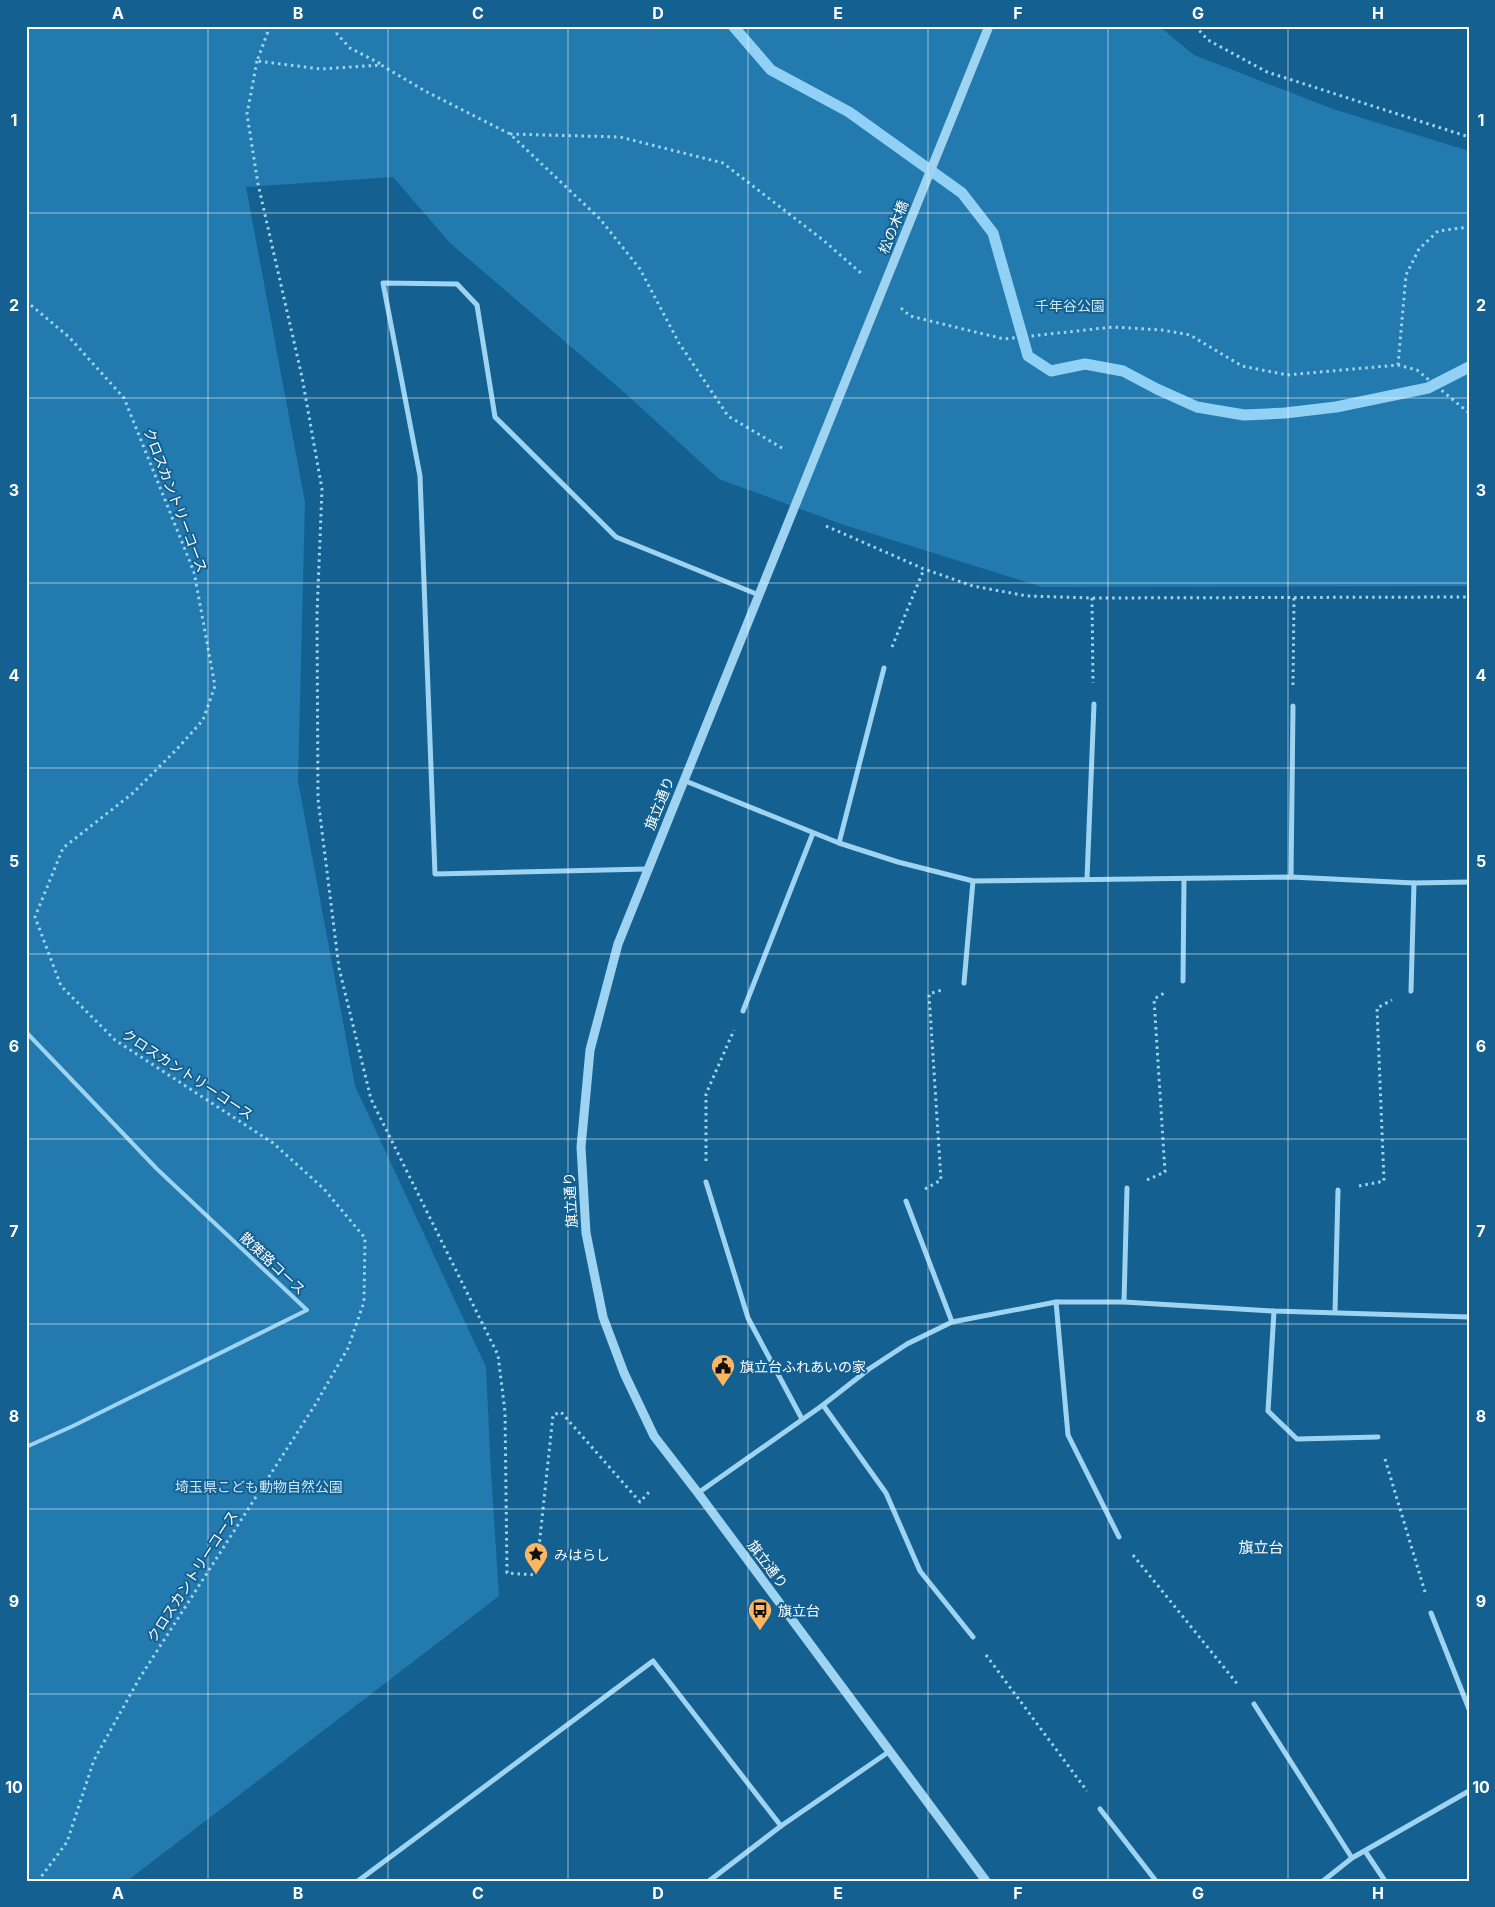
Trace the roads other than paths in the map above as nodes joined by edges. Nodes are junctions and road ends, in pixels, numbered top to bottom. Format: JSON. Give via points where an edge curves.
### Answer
{"nodes":[{"id":1,"x":989,"y":26,"type":"edge"},
{"id":2,"x":822,"y":439,"type":"joint"},
{"id":3,"x":759,"y":595,"type":"junction"},
{"id":4,"x":884,"y":668,"type":"road end"},
{"id":5,"x":1094,"y":704,"type":"road end"},
{"id":6,"x":1293,"y":706,"type":"road end"},
{"id":7,"x":683,"y":780,"type":"junction"},
{"id":8,"x":813,"y":833,"type":"junction"},
{"id":9,"x":839,"y":843,"type":"junction"},
{"id":10,"x":648,"y":869,"type":"junction"},
{"id":11,"x":1291,"y":877,"type":"junction"},
{"id":12,"x":1087,"y":879,"type":"junction"},
{"id":13,"x":1184,"y":880,"type":"junction"},
{"id":14,"x":973,"y":881,"type":"junction"},
{"id":15,"x":1469,"y":882,"type":"edge"},
{"id":16,"x":1414,"y":883,"type":"junction"},
{"id":17,"x":1183,"y":981,"type":"road end"},
{"id":18,"x":964,"y":983,"type":"road end"},
{"id":19,"x":1411,"y":991,"type":"road end"},
{"id":20,"x":742,"y":1011,"type":"road end"},
{"id":21,"x":26,"y":1032,"type":"edge"},
{"id":22,"x":706,"y":1182,"type":"road end"},
{"id":23,"x":1127,"y":1188,"type":"road end"},
{"id":24,"x":1338,"y":1190,"type":"road end"},
{"id":25,"x":906,"y":1201,"type":"road end"},
{"id":26,"x":1056,"y":1302,"type":"junction"},
{"id":27,"x":1124,"y":1302,"type":"junction"},
{"id":28,"x":1274,"y":1311,"type":"junction"},
{"id":29,"x":1335,"y":1312,"type":"junction"},
{"id":30,"x":1469,"y":1317,"type":"edge"},
{"id":31,"x":952,"y":1322,"type":"junction"},
{"id":32,"x":822,"y":1405,"type":"junction"},
{"id":33,"x":802,"y":1419,"type":"junction"},
{"id":34,"x":1378,"y":1437,"type":"road end"},
{"id":35,"x":26,"y":1447,"type":"edge"},
{"id":36,"x":698,"y":1493,"type":"junction"},
{"id":37,"x":1119,"y":1537,"type":"road end"},
{"id":38,"x":1431,"y":1613,"type":"road end"},
{"id":39,"x":973,"y":1637,"type":"road end"},
{"id":40,"x":1254,"y":1704,"type":"road end"},
{"id":41,"x":1469,"y":1709,"type":"edge"},
{"id":42,"x":890,"y":1750,"type":"junction"},
{"id":43,"x":1469,"y":1791,"type":"edge"},
{"id":44,"x":1100,"y":1809,"type":"road end"},
{"id":45,"x":782,"y":1826,"type":"junction"},
{"id":46,"x":1366,"y":1851,"type":"junction"},
{"id":47,"x":1352,"y":1858,"type":"junction"},
{"id":48,"x":358,"y":1881,"type":"edge"},
{"id":49,"x":709,"y":1881,"type":"edge"},
{"id":50,"x":986,"y":1881,"type":"edge"},
{"id":51,"x":1156,"y":1881,"type":"edge"},
{"id":52,"x":1323,"y":1881,"type":"edge"},
{"id":53,"x":1385,"y":1881,"type":"edge"}],
"edges":[{"from":1,"to":2,"type":"street","name":"松の木橋","bridge":true},
{"from":2,"to":3,"type":"street","name":"旗立通り"},
{"from":3,"to":7,"type":"street","name":"旗立通り"},
{"from":3,"to":10,"type":"street","via":[[616,537],[495,417],[476,305],[464,291],[457,284],[383,283],[420,476],[436,874]]},
{"from":4,"to":9,"type":"street"},
{"from":5,"to":12,"type":"street"},
{"from":6,"to":11,"type":"street"},
{"from":7,"to":8,"type":"street"},
{"from":7,"to":10,"type":"street","name":"旗立通り"},
{"from":8,"to":9,"type":"street"},
{"from":8,"to":20,"type":"street"},
{"from":9,"to":14,"type":"street"},
{"from":10,"to":36,"type":"street","name":"旗立通り","via":[[618,944],[590,1050],[582,1147],[586,1233],[603,1317],[624,1373],[654,1436]]},
{"from":11,"to":13,"type":"street"},
{"from":11,"to":16,"type":"street"},
{"from":12,"to":13,"type":"street"},
{"from":12,"to":14,"type":"street"},
{"from":13,"to":17,"type":"street"},
{"from":14,"to":18,"type":"street"},
{"from":15,"to":16,"type":"street"},
{"from":16,"to":19,"type":"street"},
{"from":21,"to":35,"type":"lane","name":"散策路コース","via":[[157,1169],[307,1310]]},
{"from":22,"to":33,"type":"street","via":[[748,1318]]},
{"from":23,"to":27,"type":"street"},
{"from":24,"to":29,"type":"street"},
{"from":25,"to":31,"type":"street"},
{"from":26,"to":27,"type":"street"},
{"from":26,"to":31,"type":"street"},
{"from":26,"to":37,"type":"street","via":[[1068,1435]]},
{"from":27,"to":28,"type":"street"},
{"from":28,"to":29,"type":"street"},
{"from":28,"to":34,"type":"street","via":[[1268,1411],[1297,1439]]},
{"from":29,"to":30,"type":"street"},
{"from":31,"to":32,"type":"street","via":[[899,1349]]},
{"from":32,"to":33,"type":"street"},
{"from":32,"to":39,"type":"street","via":[[886,1493],[920,1571]]},
{"from":33,"to":36,"type":"street"},
{"from":36,"to":42,"type":"street","name":"旗立通り"},
{"from":38,"to":41,"type":"street"},
{"from":40,"to":47,"type":"street"},
{"from":42,"to":45,"type":"street"},
{"from":42,"to":50,"type":"street","name":"旗立通り"},
{"from":43,"to":46,"type":"street"},
{"from":44,"to":51,"type":"street"},
{"from":45,"to":48,"type":"street","via":[[653,1661]]},
{"from":45,"to":49,"type":"street"},
{"from":46,"to":47,"type":"street"},
{"from":46,"to":53,"type":"street"},
{"from":47,"to":52,"type":"street"}]}
